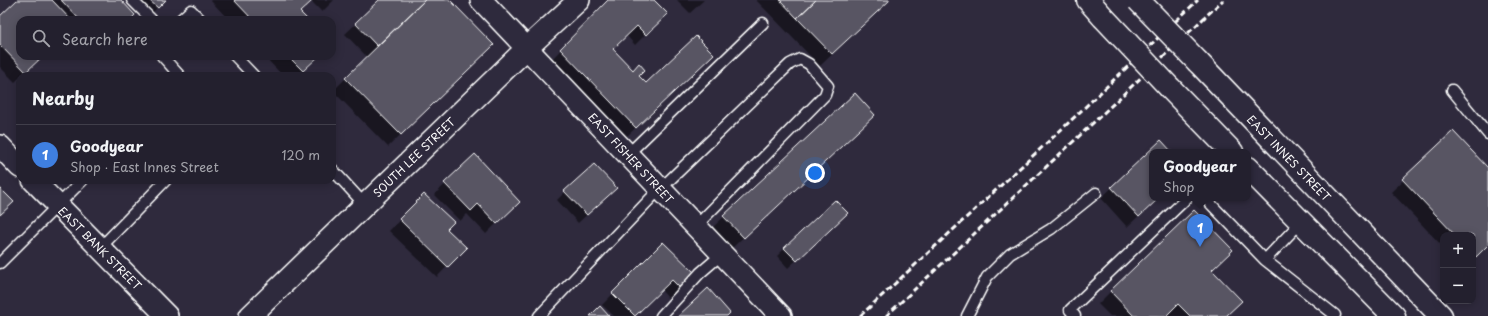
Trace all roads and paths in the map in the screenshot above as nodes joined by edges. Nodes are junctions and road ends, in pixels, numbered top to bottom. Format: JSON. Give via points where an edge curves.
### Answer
{"nodes":[{"id":1,"x":132,"y":0,"type":"edge"},
{"id":2,"x":481,"y":0,"type":"edge"},
{"id":3,"x":579,"y":0,"type":"edge"},
{"id":4,"x":1088,"y":0,"type":"edge"},
{"id":5,"x":1138,"y":0,"type":"edge"},
{"id":6,"x":148,"y":16,"type":"edge"},
{"id":7,"x":184,"y":16,"type":"edge"},
{"id":8,"x":197,"y":16,"type":"edge"},
{"id":9,"x":763,"y":23,"type":"dead end"},
{"id":10,"x":527,"y":48,"type":"junction"},
{"id":11,"x":166,"y":60,"type":"edge"},
{"id":12,"x":239,"y":60,"type":"edge"},
{"id":13,"x":176,"y":72,"type":"edge"},
{"id":14,"x":250,"y":72,"type":"edge"},
{"id":15,"x":1452,"y":90,"type":"dead end"},
{"id":16,"x":1488,"y":134,"type":"edge"},
{"id":17,"x":0,"y":146,"type":"edge"},
{"id":18,"x":1229,"y":149,"type":"edge"},
{"id":19,"x":628,"y":154,"type":"junction"},
{"id":20,"x":16,"y":163,"type":"edge"},
{"id":21,"x":1251,"y":171,"type":"edge"},
{"id":22,"x":336,"y":173,"type":"edge"},
{"id":23,"x":37,"y":184,"type":"edge"},
{"id":24,"x":79,"y":184,"type":"edge"},
{"id":25,"x":162,"y":184,"type":"edge"},
{"id":26,"x":660,"y":189,"type":"junction"},
{"id":27,"x":1096,"y":193,"type":"dead end"},
{"id":28,"x":1184,"y":201,"type":"edge"},
{"id":29,"x":1208,"y":201,"type":"edge"},
{"id":30,"x":58,"y":205,"type":"junction"},
{"id":31,"x":365,"y":205,"type":"junction"},
{"id":32,"x":1301,"y":222,"type":"junction"},
{"id":33,"x":696,"y":226,"type":"junction"},
{"id":34,"x":100,"y":248,"type":"junction"},
{"id":35,"x":722,"y":254,"type":"junction"},
{"id":36,"x":1265,"y":260,"type":"junction"},
{"id":37,"x":0,"y":262,"type":"edge"},
{"id":38,"x":1073,"y":313,"type":"edge"},
{"id":39,"x":1336,"y":315,"type":"edge"},
{"id":40,"x":167,"y":316,"type":"edge"},
{"id":41,"x":250,"y":316,"type":"edge"},
{"id":42,"x":539,"y":316,"type":"edge"},
{"id":43,"x":661,"y":316,"type":"edge"},
{"id":44,"x":781,"y":316,"type":"edge"},
{"id":45,"x":967,"y":316,"type":"edge"},
{"id":46,"x":1394,"y":316,"type":"edge"},
{"id":47,"x":1441,"y":316,"type":"edge"}],
"edges":[{"from":1,"to":6,"type":"lane"},
{"from":2,"to":10,"type":"street","name":"EAST FISHER STREET"},
{"from":3,"to":10,"type":"street","name":"SOUTH LEE STREET"},
{"from":4,"to":18,"type":"main road","bridge":true},
{"from":5,"to":47,"type":"main road","name":"EAST INNES STREET","bridge":true},
{"from":7,"to":8,"type":"lane","via":[[191,10]]},
{"from":9,"to":19,"type":"lane"},
{"from":10,"to":19,"type":"street","name":"EAST FISHER STREET"},
{"from":10,"to":31,"type":"street","name":"SOUTH LEE STREET"},
{"from":11,"to":13,"type":"lane"},
{"from":12,"to":14,"type":"lane"},
{"from":15,"to":16,"type":"lane"},
{"from":17,"to":20,"type":"street"},
{"from":19,"to":26,"type":"street","name":"EAST FISHER STREET"},
{"from":21,"to":32,"type":"main road"},
{"from":22,"to":31,"type":"lane"},
{"from":23,"to":30,"type":"street","name":"EAST BANK STREET"},
{"from":24,"to":30,"type":"lane"},
{"from":25,"to":34,"type":"lane"},
{"from":26,"to":33,"type":"street","name":"EAST FISHER STREET"},
{"from":26,"to":33,"type":"lane","via":[[790,64],[800,59],[808,64],[828,86],[826,95]]},
{"from":26,"to":42,"type":"lane"},
{"from":27,"to":45,"type":"lane","via":[[1050,229],[1010,254],[987,277]]},
{"from":28,"to":38,"type":"lane"},
{"from":29,"to":36,"type":"lane"},
{"from":30,"to":34,"type":"street","name":"EAST BANK STREET"},
{"from":30,"to":37,"type":"lane"},
{"from":31,"to":41,"type":"street","name":"SOUTH LEE STREET"},
{"from":32,"to":36,"type":"lane"},
{"from":32,"to":46,"type":"main road"},
{"from":33,"to":35,"type":"street","name":"EAST FISHER STREET"},
{"from":34,"to":40,"type":"street","name":"EAST BANK STREET"},
{"from":35,"to":43,"type":"lane","via":[[700,273]]},
{"from":35,"to":44,"type":"street","name":"EAST FISHER STREET"},
{"from":36,"to":39,"type":"lane"}]}
